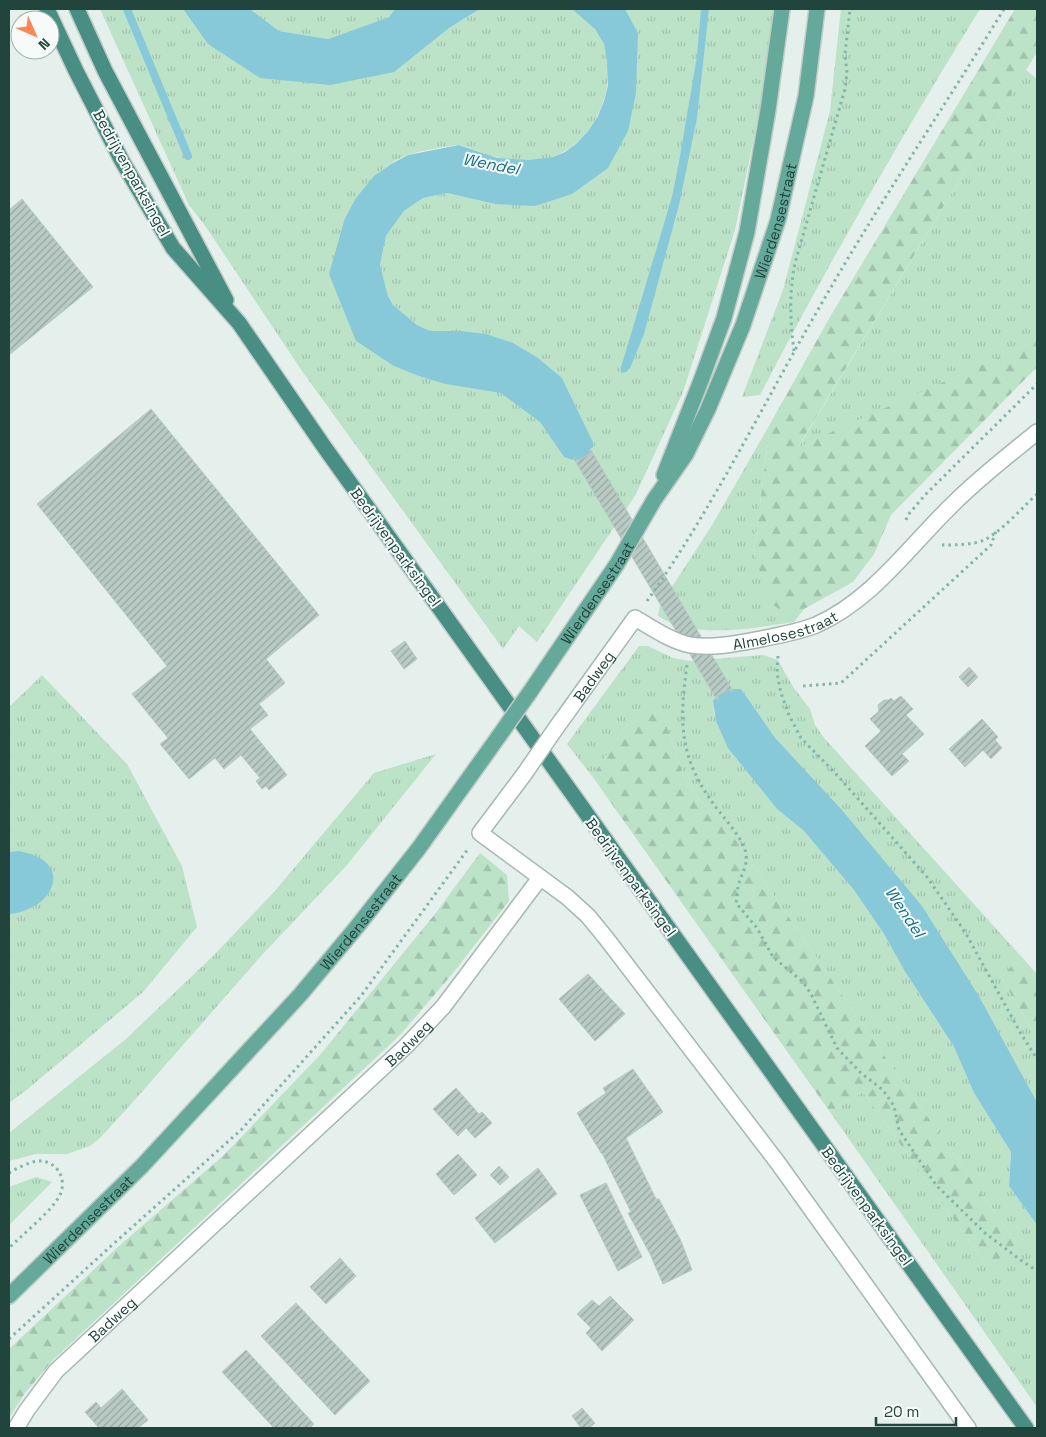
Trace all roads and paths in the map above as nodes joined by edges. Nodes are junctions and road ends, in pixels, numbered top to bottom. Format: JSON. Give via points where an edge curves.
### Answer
{"nodes":[{"id":1,"x":47,"y":9,"type":"edge"},
{"id":2,"x":76,"y":9,"type":"edge"},
{"id":3,"x":782,"y":9,"type":"edge"},
{"id":4,"x":817,"y":9,"type":"edge"},
{"id":5,"x":850,"y":9,"type":"edge"},
{"id":6,"x":1004,"y":9,"type":"edge"},
{"id":7,"x":239,"y":323,"type":"junction"},
{"id":8,"x":794,"y":352,"type":"junction"},
{"id":9,"x":1037,"y":432,"type":"edge"},
{"id":10,"x":1037,"y":494,"type":"edge"},
{"id":11,"x":654,"y":500,"type":"junction"},
{"id":12,"x":996,"y":531,"type":"junction"},
{"id":13,"x":914,"y":546,"type":"junction"},
{"id":14,"x":635,"y":618,"type":"junction"},
{"id":15,"x":779,"y":635,"type":"junction"},
{"id":16,"x":689,"y":644,"type":"junction"},
{"id":17,"x":803,"y":686,"type":"dead end"},
{"id":18,"x":480,"y":832,"type":"junction"},
{"id":19,"x":540,"y":878,"type":"junction"},
{"id":20,"x":1037,"y":1059,"type":"edge"},
{"id":21,"x":9,"y":1174,"type":"edge"},
{"id":22,"x":9,"y":1248,"type":"edge"},
{"id":23,"x":1037,"y":1271,"type":"edge"},
{"id":24,"x":9,"y":1296,"type":"edge"},
{"id":25,"x":9,"y":1339,"type":"edge"},
{"id":26,"x":16,"y":1428,"type":"edge"},
{"id":27,"x":968,"y":1428,"type":"edge"},
{"id":28,"x":1026,"y":1428,"type":"edge"}],
"edges":[{"from":1,"to":7,"type":"highway","name":"Bedrijvenparksingel","via":[[122,161],[173,248]]},
{"from":2,"to":7,"type":"highway","name":"Bedrijvenparksingel","via":[[104,71]]},
{"from":3,"to":11,"type":"main road","name":"Wierdensestraat","via":[[747,232],[724,318]]},
{"from":4,"to":11,"type":"main road","name":"Wierdensestraat","via":[[806,96],[778,220],[743,325],[708,409],[686,454]]},
{"from":5,"to":8,"type":"path","via":[[845,89],[790,285]]},
{"from":6,"to":8,"type":"path","via":[[849,256]]},
{"from":7,"to":28,"type":"highway","name":"Bedrijvenparksingel","via":[[336,464]]},
{"from":8,"to":14,"type":"path","via":[[708,508]]},
{"from":9,"to":13,"type":"street","name":"Almelosestraat","via":[[953,503]]},
{"from":10,"to":12,"type":"path"},
{"from":11,"to":24,"type":"main road","name":"Wierdensestraat","bridge":true,"via":[[618,564],[530,692],[356,928],[300,995],[142,1166]]},
{"from":12,"to":13,"type":"path","via":[[984,540],[971,543]]},
{"from":12,"to":17,"type":"path","via":[[991,545],[841,683]]},
{"from":13,"to":15,"type":"street","name":"Almelosestraat","via":[[887,574],[848,606],[815,625]]},
{"from":14,"to":16,"type":"street","name":"Almelosestraat"},
{"from":14,"to":18,"type":"street","name":"Badweg","bridge":true},
{"from":15,"to":16,"type":"street","name":"Almelosestraat","via":[[740,643]]},
{"from":15,"to":20,"type":"path","via":[[777,673],[781,693],[802,738],[927,877],[965,932]]},
{"from":16,"to":23,"type":"path","via":[[682,724],[686,752],[702,789],[746,854],[736,903],[757,928],[773,957],[803,982],[837,1048],[883,1090],[894,1106],[899,1130],[936,1185],[985,1233]]},
{"from":18,"to":19,"type":"street"},
{"from":18,"to":25,"type":"path","via":[[360,996],[241,1130]]},
{"from":19,"to":26,"type":"street","name":"Badweg","via":[[443,1007],[406,1046],[56,1371]]},
{"from":19,"to":27,"type":"street","via":[[588,916],[606,938],[778,1163]]},
{"from":21,"to":22,"type":"path","via":[[39,1160],[58,1169],[64,1182],[60,1195],[50,1208]]}]}
